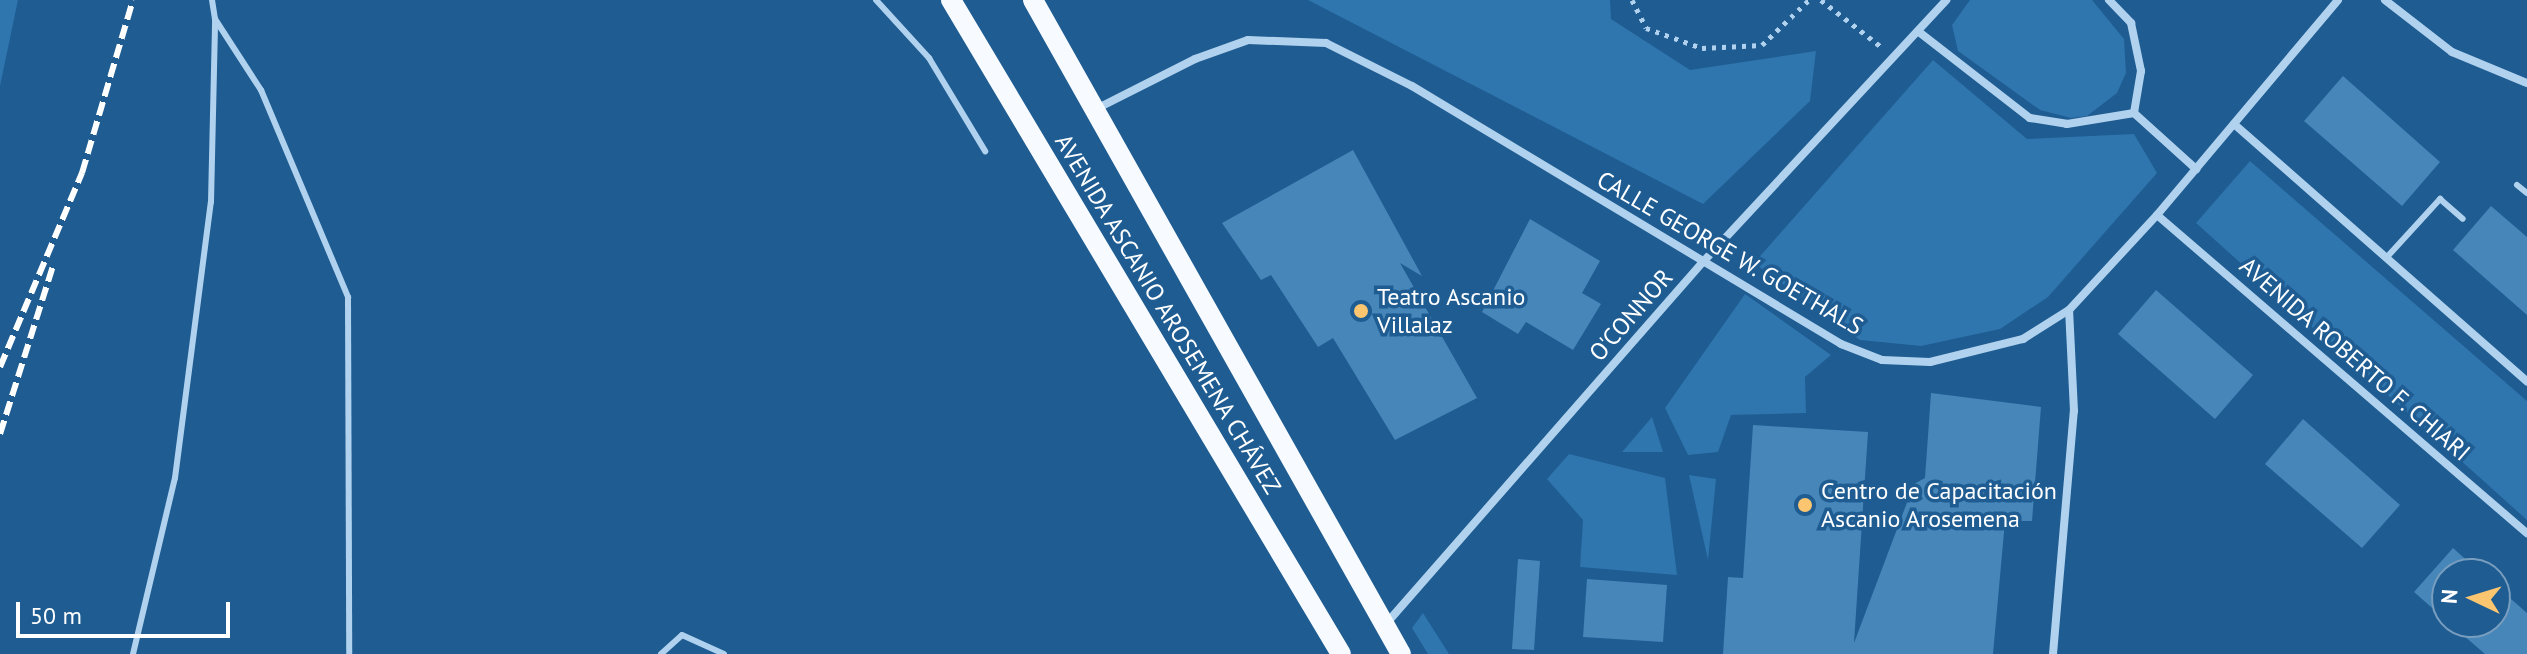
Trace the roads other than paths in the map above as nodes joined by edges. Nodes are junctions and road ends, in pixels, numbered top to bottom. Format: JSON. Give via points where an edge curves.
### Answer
{"nodes":[{"id":1,"x":212,"y":0,"type":"edge"},
{"id":2,"x":876,"y":0,"type":"edge"},
{"id":3,"x":951,"y":0,"type":"edge"},
{"id":4,"x":1033,"y":0,"type":"edge"},
{"id":5,"x":1946,"y":0,"type":"edge"},
{"id":6,"x":2109,"y":0,"type":"edge"},
{"id":7,"x":2338,"y":0,"type":"edge"},
{"id":8,"x":2385,"y":0,"type":"edge"},
{"id":9,"x":215,"y":19,"type":"junction"},
{"id":10,"x":1919,"y":32,"type":"junction"},
{"id":11,"x":2527,"y":83,"type":"edge"},
{"id":12,"x":1098,"y":108,"type":"junction"},
{"id":13,"x":2134,"y":113,"type":"junction"},
{"id":14,"x":2234,"y":124,"type":"junction"},
{"id":15,"x":985,"y":151,"type":"dead end"},
{"id":16,"x":2196,"y":169,"type":"junction"},
{"id":17,"x":2517,"y":185,"type":"dead end"},
{"id":18,"x":2527,"y":193,"type":"edge"},
{"id":19,"x":2157,"y":215,"type":"junction"},
{"id":20,"x":2463,"y":219,"type":"dead end"},
{"id":21,"x":2387,"y":257,"type":"junction"},
{"id":22,"x":1702,"y":263,"type":"junction"},
{"id":23,"x":2069,"y":310,"type":"junction"},
{"id":24,"x":2527,"y":381,"type":"edge"},
{"id":25,"x":2527,"y":533,"type":"edge"},
{"id":26,"x":1385,"y":626,"type":"junction"},
{"id":27,"x":133,"y":654,"type":"edge"},
{"id":28,"x":349,"y":654,"type":"edge"},
{"id":29,"x":661,"y":654,"type":"edge"},
{"id":30,"x":724,"y":654,"type":"edge"},
{"id":31,"x":1341,"y":654,"type":"edge"},
{"id":32,"x":1401,"y":654,"type":"edge"},
{"id":33,"x":2053,"y":654,"type":"edge"}],
"edges":[{"from":1,"to":9,"type":"lane"},
{"from":2,"to":15,"type":"lane","via":[[929,58]]},
{"from":3,"to":31,"type":"main road","name":"AVENIDA ASCANIO AROSEMENA CHÁVEZ"},
{"from":4,"to":12,"type":"main road","name":"AVENIDA ASCANIO AROSEMENA CHÁVEZ"},
{"from":5,"to":10,"type":"street","name":"O'CONNOR"},
{"from":6,"to":13,"type":"street","via":[[2131,23],[2141,71]]},
{"from":7,"to":14,"type":"street","name":"CALLE GEORGE W. GOETHALS"},
{"from":8,"to":11,"type":"street","via":[[2452,52]]},
{"from":9,"to":27,"type":"lane","via":[[211,202],[175,478]]},
{"from":9,"to":28,"type":"lane","via":[[261,90],[348,297]]},
{"from":10,"to":13,"type":"street","via":[[2030,118],[2067,124]]},
{"from":10,"to":22,"type":"street","name":"O'CONNOR"},
{"from":12,"to":22,"type":"street","name":"CALLE GEORGE W. GOETHALS","via":[[1195,59],[1248,40],[1326,43],[1412,86]]},
{"from":12,"to":26,"type":"main road","name":"AVENIDA ASCANIO AROSEMENA CHÁVEZ"},
{"from":13,"to":16,"type":"street"},
{"from":14,"to":16,"type":"street","name":"CALLE GEORGE W. GOETHALS"},
{"from":14,"to":21,"type":"street"},
{"from":16,"to":19,"type":"street","name":"CALLE GEORGE W. GOETHALS"},
{"from":17,"to":18,"type":"lane"},
{"from":19,"to":23,"type":"street","name":"CALLE GEORGE W. GOETHALS"},
{"from":19,"to":25,"type":"street","name":"AVENIDA ROBERTO F. CHIARI"},
{"from":20,"to":21,"type":"lane","via":[[2440,199]]},
{"from":21,"to":24,"type":"street"},
{"from":22,"to":23,"type":"street","name":"CALLE GEORGE W. GOETHALS","via":[[1841,344],[1882,360],[1930,362],[1972,355],[2023,339]]},
{"from":22,"to":26,"type":"street","name":"O'CONNOR"},
{"from":23,"to":33,"type":"street","via":[[2074,411]]},
{"from":26,"to":32,"type":"main road","name":"AVENIDA ASCANIO AROSEMENA CHÁVEZ"},
{"from":29,"to":30,"type":"lane","via":[[682,635]]}]}
